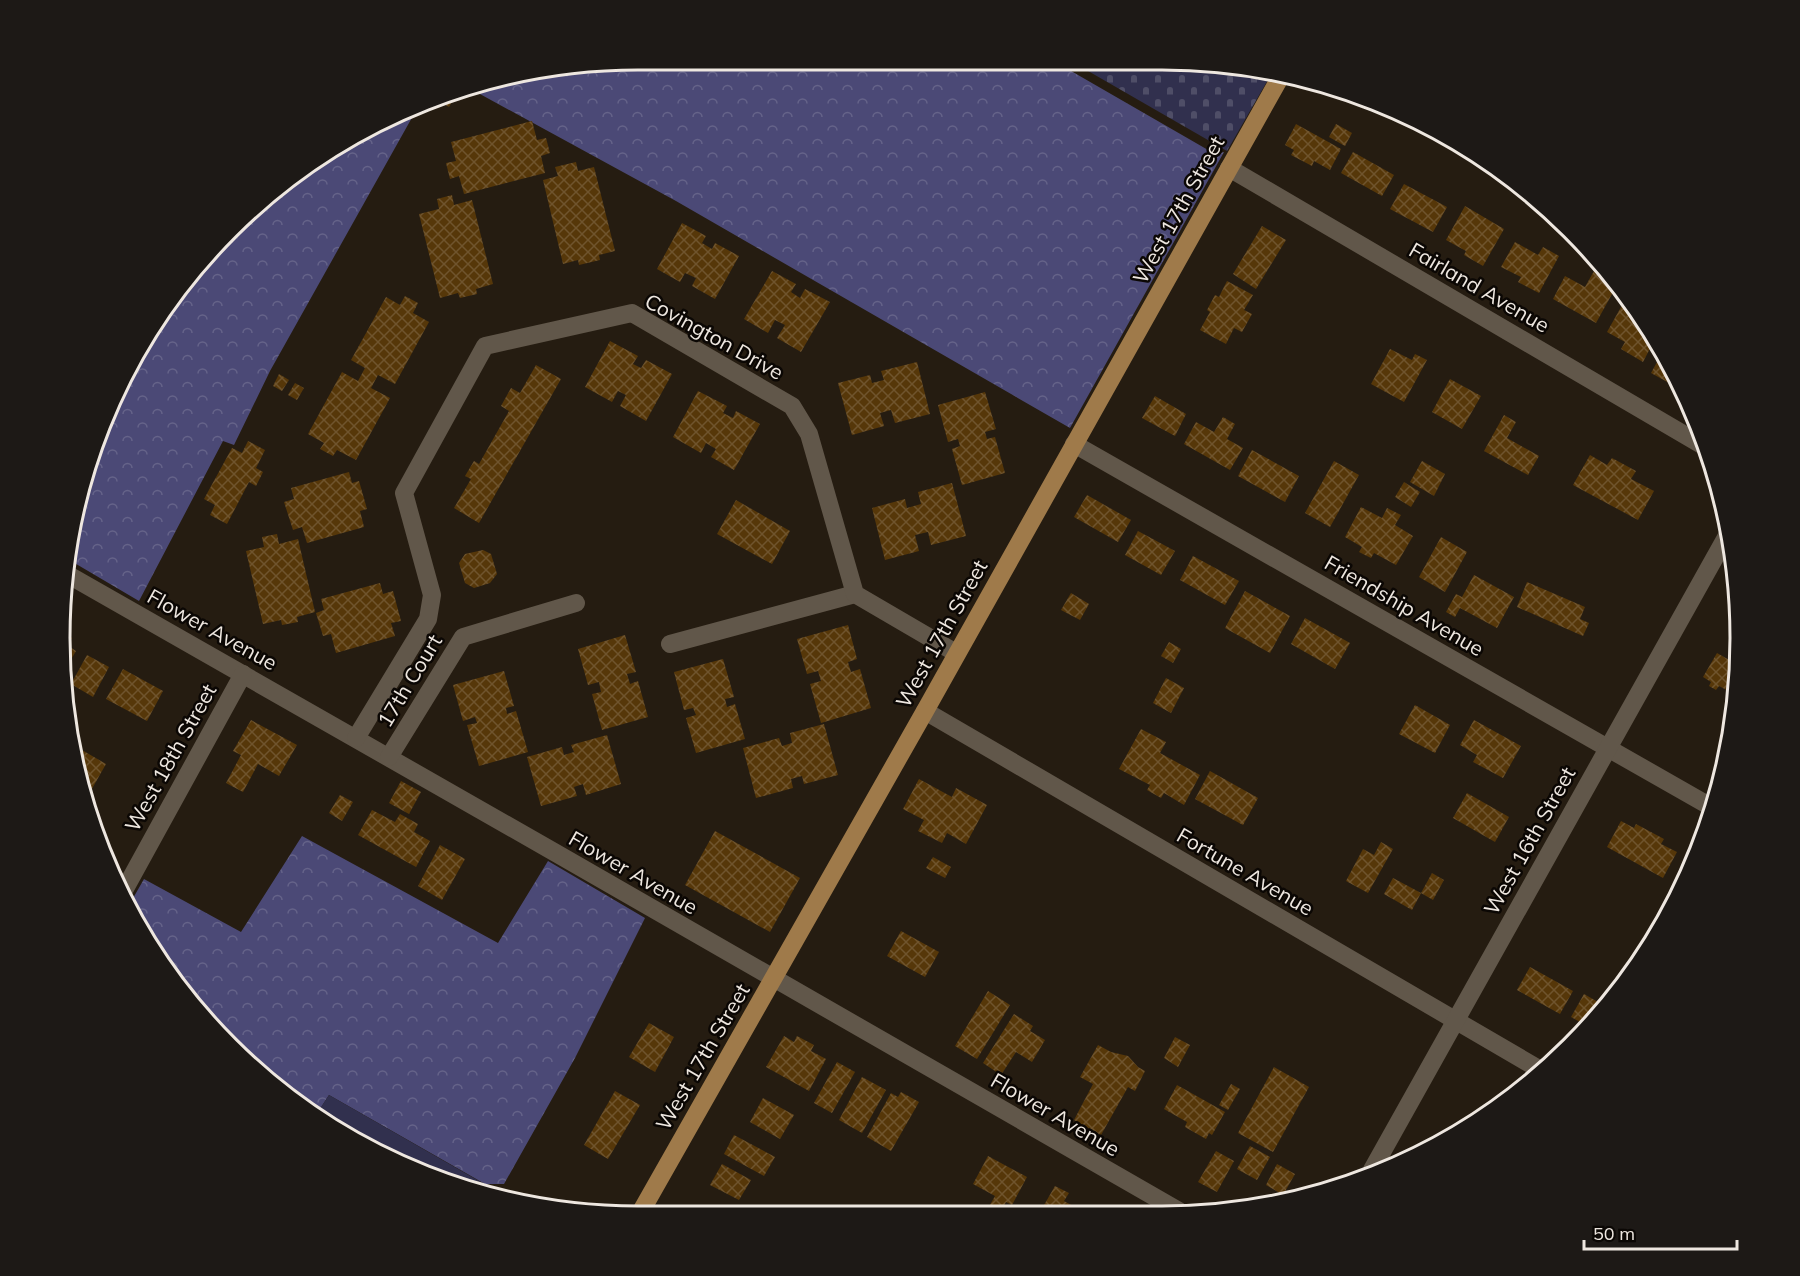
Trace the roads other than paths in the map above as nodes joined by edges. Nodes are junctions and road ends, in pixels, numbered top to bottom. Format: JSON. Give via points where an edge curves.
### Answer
{"nodes":[{"id":1,"x":1277,"y":82,"type":"edge"},
{"id":2,"x":1229,"y":168,"type":"junction"},
{"id":3,"x":1693,"y":440,"type":"edge"},
{"id":4,"x":1074,"y":444,"type":"junction"},
{"id":5,"x":1722,"y":545,"type":"edge"},
{"id":6,"x":74,"y":578,"type":"edge"},
{"id":7,"x":855,"y":594,"type":"junction"},
{"id":8,"x":576,"y":603,"type":"dead end"},
{"id":9,"x":670,"y":644,"type":"dead end"},
{"id":10,"x":956,"y":653,"type":"junction"},
{"id":11,"x":243,"y":674,"type":"junction"},
{"id":12,"x":925,"y":711,"type":"junction"},
{"id":13,"x":356,"y":738,"type":"junction"},
{"id":14,"x":1608,"y":748,"type":"junction"},
{"id":15,"x":389,"y":757,"type":"junction"},
{"id":16,"x":1704,"y":803,"type":"edge"},
{"id":17,"x":127,"y":885,"type":"edge"},
{"id":18,"x":772,"y":980,"type":"junction"},
{"id":19,"x":1456,"y":1022,"type":"junction"},
{"id":20,"x":1534,"y":1066,"type":"edge"},
{"id":21,"x":1376,"y":1163,"type":"edge"},
{"id":22,"x":644,"y":1206,"type":"edge"},
{"id":23,"x":1169,"y":1206,"type":"edge"}],
"edges":[{"from":1,"to":2,"type":"main road","name":"West 17th Street"},
{"from":2,"to":3,"type":"street","name":"Fairland Avenue"},
{"from":2,"to":4,"type":"main road","name":"West 17th Street"},
{"from":4,"to":10,"type":"main road","name":"West 17th Street"},
{"from":4,"to":14,"type":"street","name":"Friendship Avenue"},
{"from":5,"to":14,"type":"street","name":"West 16th Street"},
{"from":6,"to":11,"type":"street","name":"Flower Avenue"},
{"from":7,"to":9,"type":"street"},
{"from":7,"to":10,"type":"street"},
{"from":7,"to":13,"type":"street","name":"Covington Drive","via":[[809,434],[792,406],[632,313],[485,346],[404,493],[432,595],[428,619]]},
{"from":8,"to":15,"type":"street","name":"17th Court","via":[[463,637]]},
{"from":10,"to":12,"type":"main road","name":"West 17th Street"},
{"from":11,"to":13,"type":"street","name":"Flower Avenue"},
{"from":11,"to":17,"type":"street","name":"West 18th Street"},
{"from":12,"to":18,"type":"main road","name":"West 17th Street"},
{"from":12,"to":19,"type":"street","name":"Fortune Avenue"},
{"from":13,"to":15,"type":"street","name":"Flower Avenue"},
{"from":14,"to":16,"type":"street","name":"Friendship Avenue"},
{"from":14,"to":19,"type":"street","name":"West 16th Street"},
{"from":15,"to":18,"type":"street","name":"Flower Avenue"},
{"from":18,"to":22,"type":"main road","name":"West 17th Street"},
{"from":18,"to":23,"type":"street","name":"Flower Avenue"},
{"from":19,"to":20,"type":"street","name":"Fortune Avenue"},
{"from":19,"to":21,"type":"street","name":"West 16th Street"}]}
